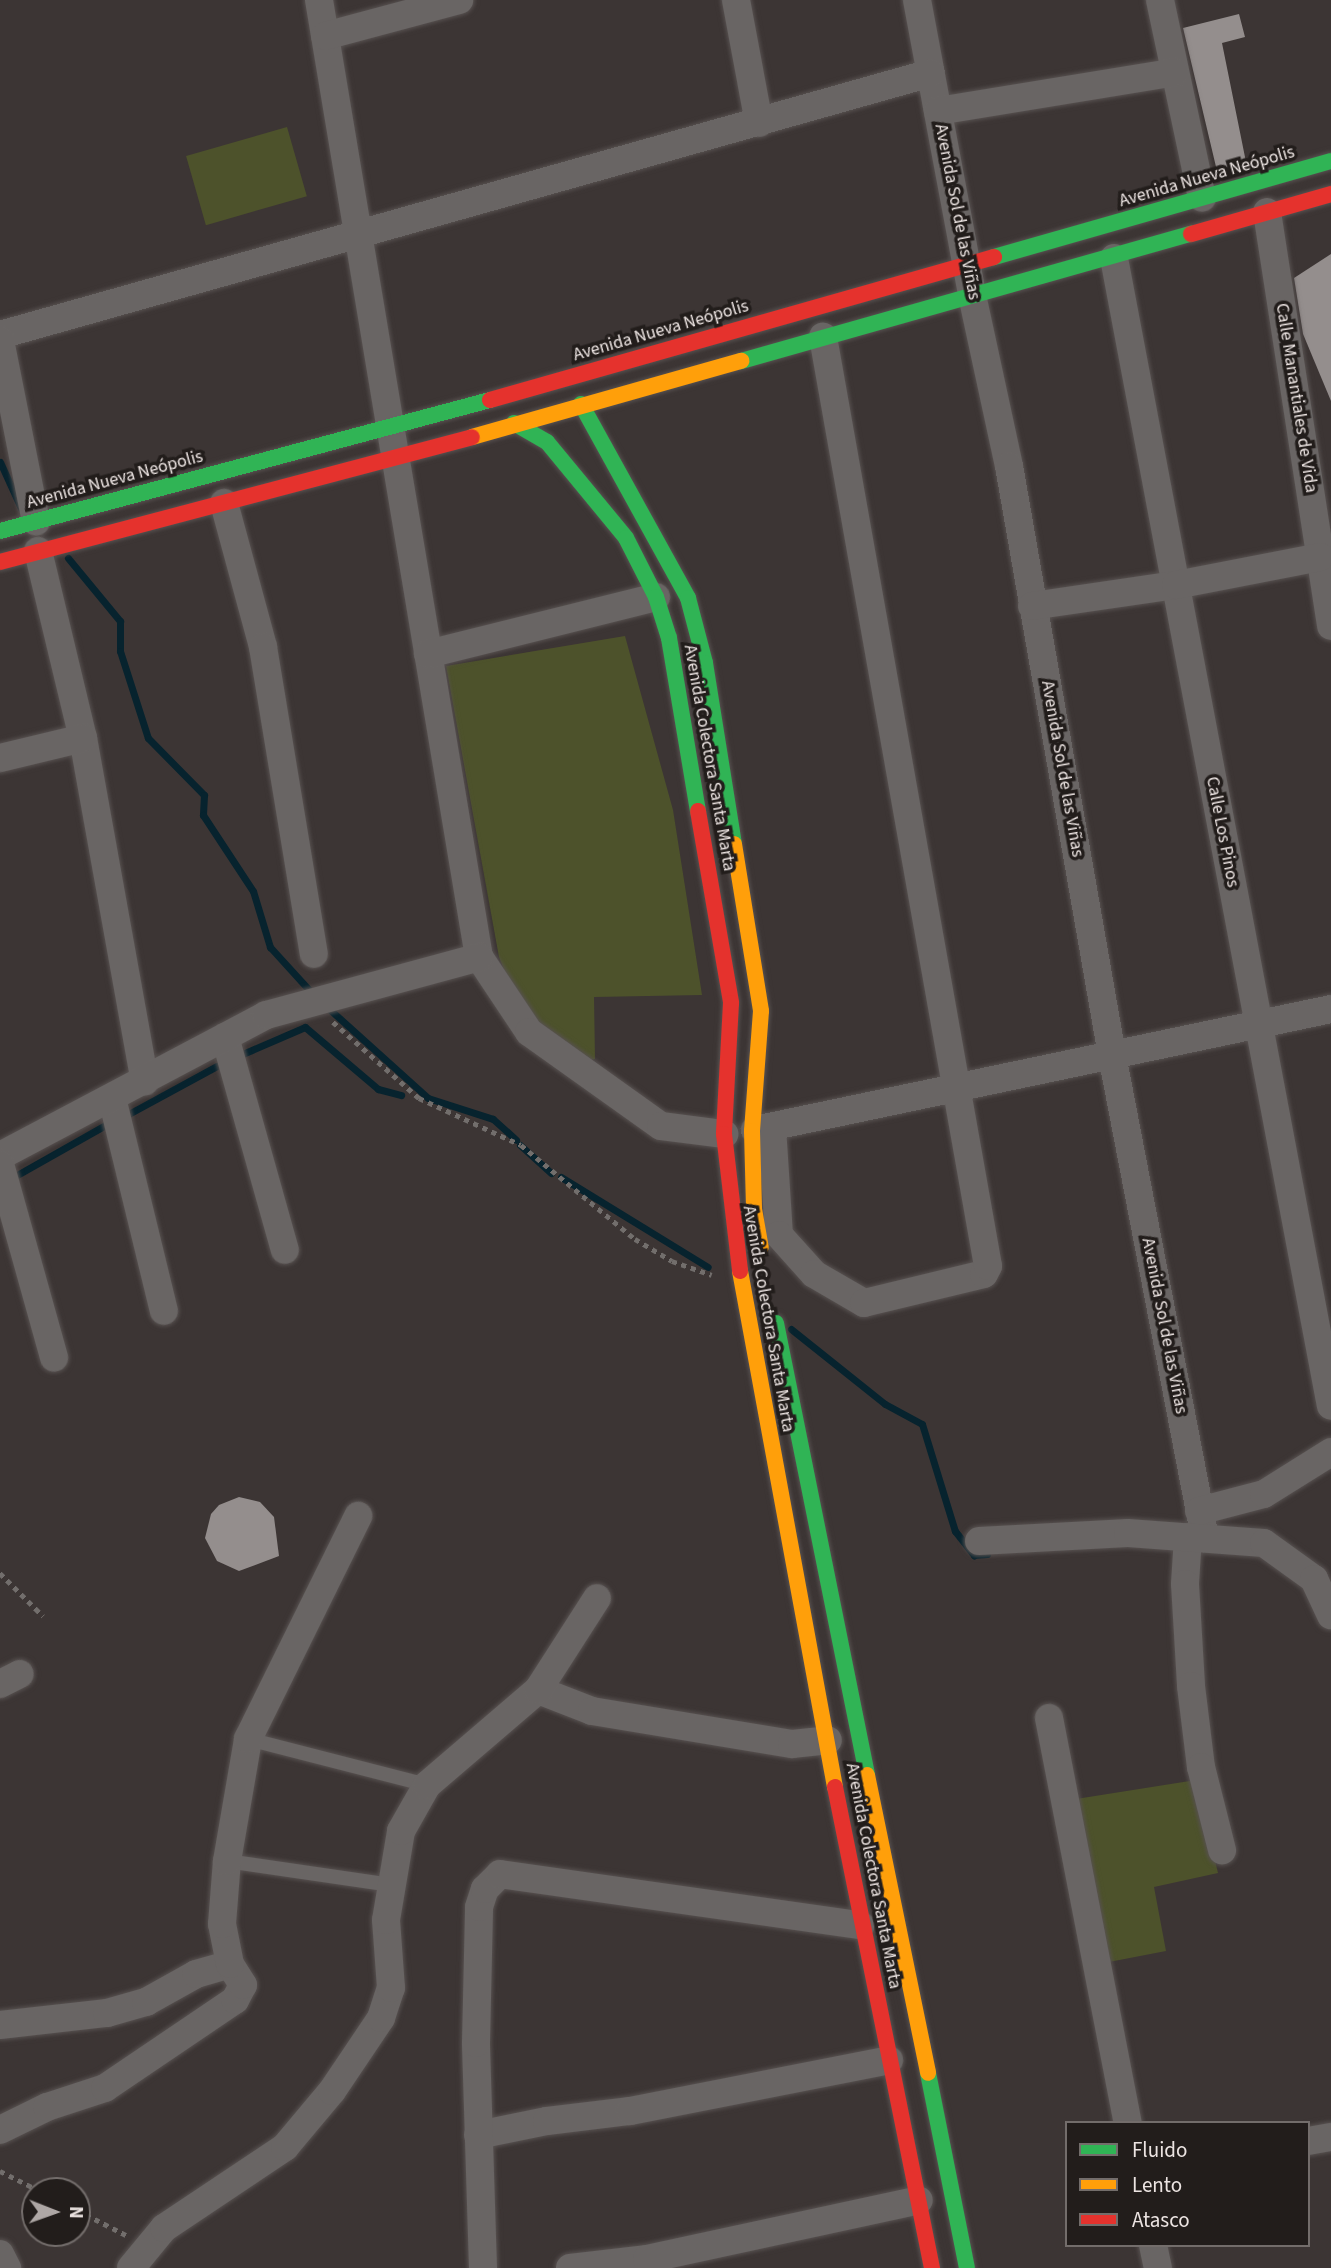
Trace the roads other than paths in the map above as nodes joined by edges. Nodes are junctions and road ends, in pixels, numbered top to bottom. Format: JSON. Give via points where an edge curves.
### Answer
{"nodes":[{"id":1,"x":319,"y":0,"type":"edge"},
{"id":2,"x":459,"y":0,"type":"edge"},
{"id":3,"x":736,"y":0,"type":"edge"},
{"id":4,"x":917,"y":0,"type":"edge"},
{"id":5,"x":1160,"y":0,"type":"edge"},
{"id":6,"x":326,"y":36,"type":"junction"},
{"id":7,"x":1175,"y":72,"type":"junction"},
{"id":8,"x":931,"y":73,"type":"junction"},
{"id":9,"x":938,"y":111,"type":"junction"},
{"id":10,"x":759,"y":122,"type":"junction"},
{"id":11,"x":1331,"y":161,"type":"edge"},
{"id":12,"x":1331,"y":194,"type":"edge"},
{"id":13,"x":1202,"y":198,"type":"junction"},
{"id":14,"x":1267,"y":212,"type":"junction"},
{"id":15,"x":358,"y":234,"type":"junction"},
{"id":16,"x":1114,"y":258,"type":"junction"},
{"id":17,"x":966,"y":265,"type":"junction"},
{"id":18,"x":972,"y":295,"type":"junction"},
{"id":19,"x":0,"y":337,"type":"edge"},
{"id":20,"x":823,"y":337,"type":"junction"},
{"id":21,"x":581,"y":404,"type":"junction"},
{"id":22,"x":514,"y":423,"type":"junction"},
{"id":23,"x":390,"y":428,"type":"junction"},
{"id":24,"x":395,"y":458,"type":"junction"},
{"id":25,"x":224,"y":503,"type":"junction"},
{"id":26,"x":36,"y":521,"type":"junction"},
{"id":27,"x":0,"y":531,"type":"edge"},
{"id":28,"x":38,"y":551,"type":"junction"},
{"id":29,"x":1320,"y":557,"type":"junction"},
{"id":30,"x":0,"y":562,"type":"edge"},
{"id":31,"x":1176,"y":585,"type":"junction"},
{"id":32,"x":656,"y":597,"type":"junction"},
{"id":33,"x":1032,"y":606,"type":"junction"},
{"id":34,"x":1331,"y":626,"type":"edge"},
{"id":35,"x":428,"y":654,"type":"junction"},
{"id":36,"x":83,"y":738,"type":"junction"},
{"id":37,"x":0,"y":758,"type":"edge"},
{"id":38,"x":314,"y":954,"type":"dead end"},
{"id":39,"x":478,"y":957,"type":"junction"},
{"id":40,"x":1331,"y":1009,"type":"edge"},
{"id":41,"x":1259,"y":1024,"type":"junction"},
{"id":42,"x":225,"y":1037,"type":"junction"},
{"id":43,"x":1112,"y":1055,"type":"junction"},
{"id":44,"x":145,"y":1081,"type":"junction"},
{"id":45,"x":953,"y":1088,"type":"junction"},
{"id":46,"x":112,"y":1098,"type":"junction"},
{"id":47,"x":749,"y":1131,"type":"junction"},
{"id":48,"x":0,"y":1156,"type":"edge"},
{"id":49,"x":0,"y":1164,"type":"edge"},
{"id":50,"x":285,"y":1250,"type":"dead end"},
{"id":51,"x":764,"y":1262,"type":"dead end"},
{"id":52,"x":772,"y":1301,"type":"dead end"},
{"id":53,"x":164,"y":1311,"type":"dead end"},
{"id":54,"x":54,"y":1358,"type":"dead end"},
{"id":55,"x":1331,"y":1406,"type":"edge"},
{"id":56,"x":1331,"y":1452,"type":"edge"},
{"id":57,"x":1199,"y":1511,"type":"junction"},
{"id":58,"x":358,"y":1516,"type":"dead end"},
{"id":59,"x":1196,"y":1538,"type":"junction"},
{"id":60,"x":979,"y":1541,"type":"dead end"},
{"id":61,"x":597,"y":1598,"type":"dead end"},
{"id":62,"x":1331,"y":1615,"type":"edge"},
{"id":63,"x":538,"y":1690,"type":"junction"},
{"id":64,"x":1049,"y":1718,"type":"dead end"},
{"id":65,"x":248,"y":1739,"type":"junction"},
{"id":66,"x":828,"y":1740,"type":"junction"},
{"id":67,"x":427,"y":1786,"type":"junction"},
{"id":68,"x":1222,"y":1850,"type":"dead end"},
{"id":69,"x":227,"y":1861,"type":"junction"},
{"id":70,"x":391,"y":1885,"type":"junction"},
{"id":71,"x":860,"y":1925,"type":"junction"},
{"id":72,"x":230,"y":1964,"type":"junction"},
{"id":73,"x":0,"y":2025,"type":"edge"},
{"id":74,"x":889,"y":2060,"type":"junction"},
{"id":75,"x":1128,"y":2121,"type":"edge"},
{"id":76,"x":0,"y":2130,"type":"edge"},
{"id":77,"x":478,"y":2135,"type":"junction"},
{"id":78,"x":1331,"y":2137,"type":"edge"},
{"id":79,"x":1310,"y":2141,"type":"edge"},
{"id":80,"x":919,"y":2200,"type":"junction"},
{"id":81,"x":1153,"y":2247,"type":"edge"},
{"id":82,"x":0,"y":2254,"type":"edge"},
{"id":83,"x":139,"y":2257,"type":"edge"},
{"id":84,"x":6,"y":2268,"type":"edge"},
{"id":85,"x":483,"y":2268,"type":"edge"},
{"id":86,"x":570,"y":2268,"type":"edge"},
{"id":87,"x":932,"y":2268,"type":"edge"},
{"id":88,"x":967,"y":2268,"type":"edge"},
{"id":89,"x":1158,"y":2268,"type":"edge"}],
"edges":[{"from":1,"to":6,"type":"street"},
{"from":2,"to":6,"type":"street"},
{"from":3,"to":10,"type":"street"},
{"from":4,"to":8,"type":"street","name":"Avenida Sol de las Viñas"},
{"from":5,"to":7,"type":"street"},
{"from":6,"to":15,"type":"street"},
{"from":7,"to":9,"type":"street"},
{"from":7,"to":13,"type":"street"},
{"from":8,"to":9,"type":"street","name":"Avenida Sol de las Viñas"},
{"from":8,"to":10,"type":"street"},
{"from":9,"to":17,"type":"street","name":"Avenida Sol de las Viñas"},
{"from":10,"to":15,"type":"street"},
{"from":11,"to":13,"type":"street","name":"Avenida Nueva Neópolis"},
{"from":12,"to":14,"type":"street"},
{"from":13,"to":17,"type":"street","name":"Avenida Nueva Neópolis"},
{"from":14,"to":16,"type":"street"},
{"from":14,"to":29,"type":"street","name":"Calle Manantiales de Vida"},
{"from":15,"to":19,"type":"street"},
{"from":15,"to":23,"type":"street"},
{"from":16,"to":18,"type":"street"},
{"from":16,"to":31,"type":"street","name":"Calle Los Pinos"},
{"from":17,"to":18,"type":"street","name":"Avenida Sol de las Viñas"},
{"from":17,"to":23,"type":"street","name":"Avenida Nueva Neópolis"},
{"from":18,"to":20,"type":"street"},
{"from":18,"to":33,"type":"street","name":"Avenida Sol de las Viñas","via":[[1009,466]]},
{"from":19,"to":26,"type":"street"},
{"from":20,"to":21,"type":"street"},
{"from":20,"to":45,"type":"street"},
{"from":21,"to":22,"type":"street"},
{"from":21,"to":47,"type":"street","name":"Avenida Colectora Santa Marta","via":[[688,598],[705,663],[761,1011]]},
{"from":22,"to":24,"type":"street"},
{"from":22,"to":32,"type":"street","name":"Avenida Colectora Santa Marta","via":[[547,442],[570,467],[626,538]]},
{"from":23,"to":24,"type":"street"},
{"from":23,"to":26,"type":"street","name":"Avenida Nueva Neópolis"},
{"from":24,"to":25,"type":"street"},
{"from":24,"to":35,"type":"street"},
{"from":25,"to":28,"type":"street"},
{"from":25,"to":38,"type":"street","via":[[263,647]]},
{"from":26,"to":27,"type":"street","name":"Avenida Nueva Neópolis"},
{"from":28,"to":30,"type":"street"},
{"from":28,"to":36,"type":"street"},
{"from":29,"to":31,"type":"street"},
{"from":29,"to":34,"type":"street","name":"Calle Manantiales de Vida"},
{"from":31,"to":33,"type":"street"},
{"from":31,"to":41,"type":"street","name":"Calle Los Pinos"},
{"from":32,"to":35,"type":"street"},
{"from":32,"to":47,"type":"street","name":"Avenida Colectora Santa Marta","via":[[669,638],[726,962]]},
{"from":33,"to":43,"type":"street","name":"Avenida Sol de las Viñas"},
{"from":35,"to":39,"type":"street"},
{"from":36,"to":37,"type":"street"},
{"from":36,"to":44,"type":"street"},
{"from":39,"to":42,"type":"street","via":[[266,1015]]},
{"from":39,"to":47,"type":"street","via":[[529,1032],[661,1126]]},
{"from":40,"to":41,"type":"street"},
{"from":41,"to":43,"type":"street"},
{"from":41,"to":55,"type":"street","name":"Calle Los Pinos"},
{"from":42,"to":44,"type":"street"},
{"from":42,"to":50,"type":"street"},
{"from":43,"to":45,"type":"street"},
{"from":43,"to":57,"type":"street","name":"Avenida Sol de las Viñas"},
{"from":44,"to":46,"type":"street"},
{"from":45,"to":47,"type":"street"},
{"from":45,"to":47,"type":"street","via":[[988,1266],[980,1279],[864,1303],[814,1274],[779,1235]]},
{"from":46,"to":48,"type":"street"},
{"from":46,"to":53,"type":"street"},
{"from":47,"to":51,"type":"street","name":"Avenida Colectora Santa Marta","via":[[754,1209]]},
{"from":47,"to":66,"type":"street","name":"Avenida Colectora Santa Marta","via":[[725,1186]]},
{"from":49,"to":54,"type":"street"},
{"from":52,"to":88,"type":"street","name":"Avenida Colectora Santa Marta"},
{"from":56,"to":57,"type":"street","via":[[1264,1494]]},
{"from":57,"to":59,"type":"street","name":"Avenida Sol de las Viñas"},
{"from":58,"to":65,"type":"street"},
{"from":59,"to":60,"type":"street","via":[[1128,1532]]},
{"from":59,"to":62,"type":"street","via":[[1264,1543],[1314,1579]]},
{"from":59,"to":68,"type":"street","name":"Avenida Sol de las Viñas","via":[[1185,1584],[1191,1685],[1200,1767]]},
{"from":61,"to":63,"type":"street"},
{"from":63,"to":66,"type":"street","via":[[592,1711],[792,1744]]},
{"from":63,"to":67,"type":"street"},
{"from":64,"to":75,"type":"street"},
{"from":65,"to":67,"type":"lane"},
{"from":65,"to":69,"type":"street"},
{"from":66,"to":71,"type":"street","name":"Avenida Colectora Santa Marta"},
{"from":67,"to":70,"type":"street","via":[[401,1831]]},
{"from":69,"to":70,"type":"lane"},
{"from":69,"to":72,"type":"street","via":[[222,1924]]},
{"from":70,"to":83,"type":"street","via":[[386,1920],[391,1988],[381,2018],[332,2091],[285,2147],[164,2228]]},
{"from":71,"to":74,"type":"street","name":"Avenida Colectora Santa Marta"},
{"from":71,"to":77,"type":"street","via":[[500,1874],[485,1889],[479,1907]]},
{"from":72,"to":73,"type":"street","via":[[197,1974],[146,2002],[107,2013]]},
{"from":72,"to":76,"type":"street","via":[[243,1985],[235,2000],[105,2088],[47,2106]]},
{"from":74,"to":77,"type":"street","via":[[630,2111]]},
{"from":74,"to":80,"type":"street","name":"Avenida Colectora Santa Marta"},
{"from":77,"to":85,"type":"street"},
{"from":78,"to":79,"type":"street"},
{"from":80,"to":86,"type":"street","via":[[646,2259]]},
{"from":80,"to":87,"type":"street","name":"Avenida Colectora Santa Marta"},
{"from":81,"to":89,"type":"street"},
{"from":82,"to":84,"type":"street"}]}
